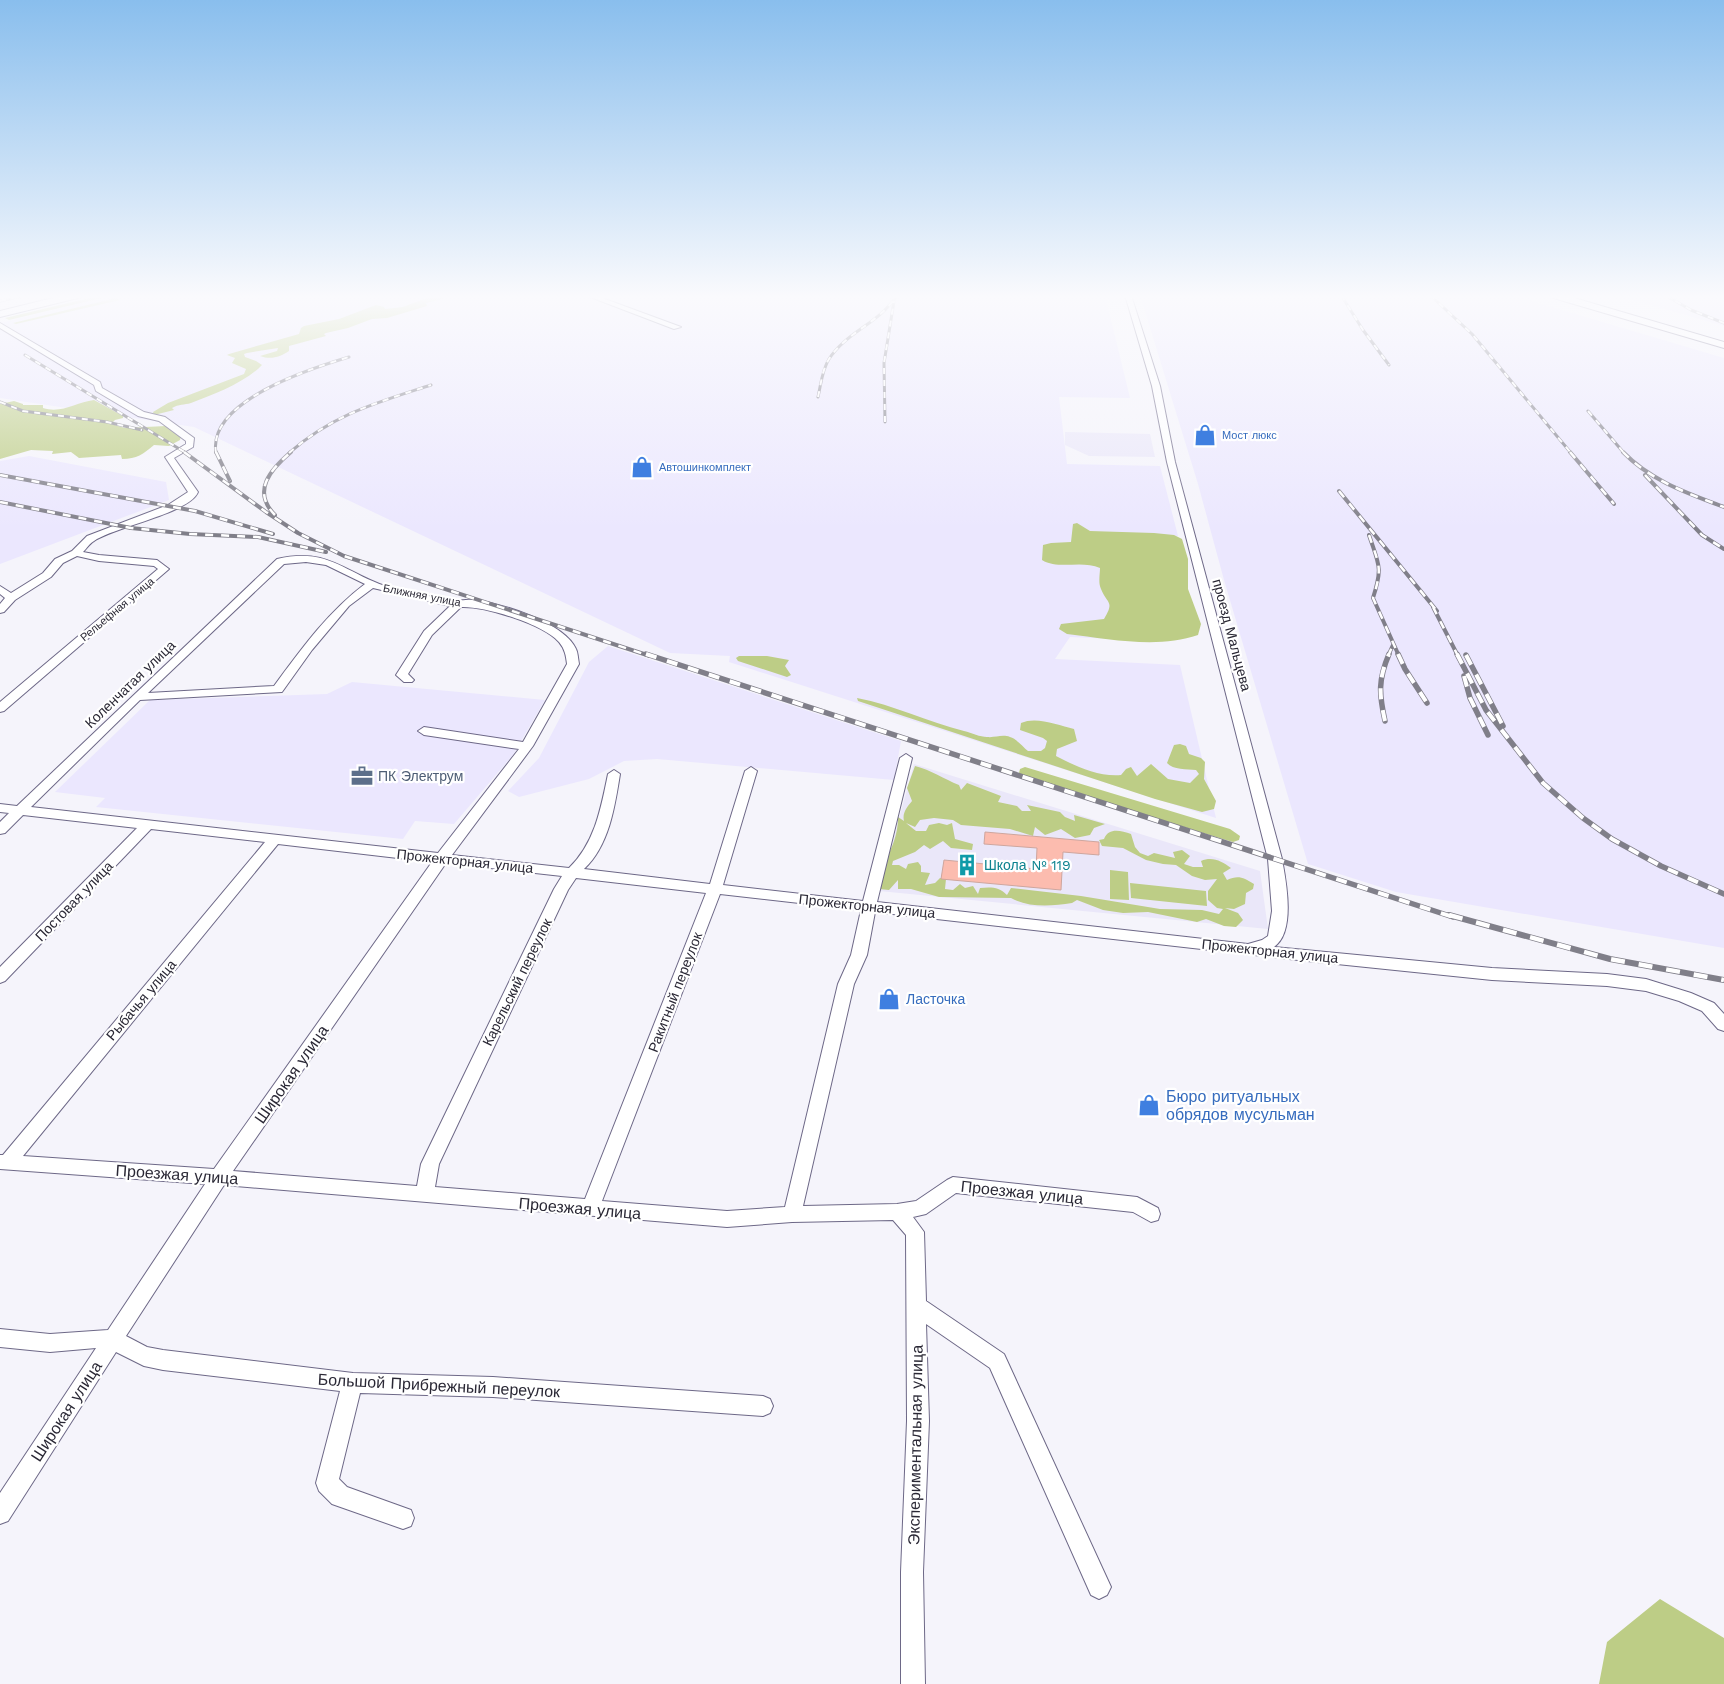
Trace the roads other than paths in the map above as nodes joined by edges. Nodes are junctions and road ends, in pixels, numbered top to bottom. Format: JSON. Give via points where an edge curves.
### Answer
{"nodes":[{"id":1,"x":80,"y":374,"type":"edge"},
{"id":2,"x":1152,"y":374,"type":"edge"},
{"id":3,"x":76,"y":552,"type":"junction"},
{"id":4,"x":281,"y":561,"type":"joint"},
{"id":5,"x":372,"y":583,"type":"junction"},
{"id":6,"x":0,"y":589,"type":"edge"},
{"id":7,"x":11,"y":598,"type":"junction"},
{"id":8,"x":458,"y":604,"type":"junction"},
{"id":9,"x":0,"y":610,"type":"edge"},
{"id":10,"x":562,"y":638,"type":"joint"},
{"id":11,"x":408,"y":680,"type":"dead end"},
{"id":12,"x":138,"y":697,"type":"junction"},
{"id":13,"x":0,"y":708,"type":"edge"},
{"id":14,"x":424,"y":731,"type":"dead end"},
{"id":15,"x":527,"y":746,"type":"junction"},
{"id":16,"x":906,"y":758,"type":"dead end"},
{"id":17,"x":752,"y":771,"type":"dead end"},
{"id":18,"x":614,"y":774,"type":"dead end"},
{"id":19,"x":0,"y":808,"type":"edge"},
{"id":20,"x":22,"y":811,"type":"junction"},
{"id":21,"x":147,"y":825,"type":"junction"},
{"id":22,"x":0,"y":830,"type":"edge"},
{"id":23,"x":275,"y":839,"type":"junction"},
{"id":24,"x":442,"y":858,"type":"junction"},
{"id":25,"x":572,"y":873,"type":"junction"},
{"id":26,"x":715,"y":889,"type":"junction"},
{"id":27,"x":871,"y":907,"type":"junction"},
{"id":28,"x":1229,"y":947,"type":"junction"},
{"id":29,"x":0,"y":977,"type":"edge"},
{"id":30,"x":1724,"y":1025,"type":"edge"},
{"id":31,"x":4,"y":1162,"type":"edge"},
{"id":32,"x":219,"y":1177,"type":"junction"},
{"id":33,"x":425,"y":1195,"type":"junction"},
{"id":34,"x":590,"y":1209,"type":"junction"},
{"id":35,"x":897,"y":1212,"type":"junction"},
{"id":36,"x":792,"y":1214,"type":"junction"},
{"id":37,"x":1151,"y":1214,"type":"dead end"},
{"id":38,"x":916,"y":1305,"type":"junction"},
{"id":39,"x":0,"y":1338,"type":"edge"},
{"id":40,"x":112,"y":1339,"type":"junction"},
{"id":41,"x":353,"y":1383,"type":"junction"},
{"id":42,"x":763,"y":1406,"type":"dead end"},
{"id":43,"x":0,"y":1513,"type":"edge"},
{"id":44,"x":403,"y":1518,"type":"dead end"},
{"id":45,"x":1099,"y":1587,"type":"dead end"},
{"id":46,"x":913,"y":1684,"type":"edge"}],
"edges":[{"from":1,"to":3,"type":"street","via":[[141,414],[162,418],[191,440],[190,445],[169,457],[191,488],[192,495],[171,507],[90,538]]},
{"from":2,"to":28,"type":"street","name":"проезд Мальцева","via":[[1171,462],[1275,859],[1280,904],[1275,938],[1260,946]]},
{"from":3,"to":7,"type":"street","via":[[59,561],[48,575]]},
{"from":3,"to":13,"type":"street","name":"Рельефная улица","via":[[99,558],[157,562],[164,569]]},
{"from":4,"to":5,"type":"street","name":"Ближняя улица","via":[[306,559],[328,562]]},
{"from":4,"to":12,"type":"street","name":"Коленчатая улица"},
{"from":5,"to":8,"type":"street","name":"Ближняя улица"},
{"from":5,"to":12,"type":"street","via":[[345,604],[278,689]]},
{"from":6,"to":7,"type":"street"},
{"from":7,"to":9,"type":"street"},
{"from":8,"to":10,"type":"street","name":"Ближняя улица","via":[[474,603],[517,615]]},
{"from":8,"to":11,"type":"street","via":[[428,633],[402,676]]},
{"from":10,"to":15,"type":"street","name":"Широкая улица","via":[[570,649],[573,664]]},
{"from":12,"to":20,"type":"street","name":"Коленчатая улица"},
{"from":14,"to":15,"type":"street"},
{"from":15,"to":24,"type":"street","name":"Широкая улица"},
{"from":16,"to":27,"type":"street","via":[[874,883]]},
{"from":17,"to":26,"type":"street","name":"Ракитный переулок"},
{"from":18,"to":25,"type":"street","name":"Карельский переулок","via":[[606,818],[587,859]]},
{"from":19,"to":20,"type":"street","name":"Прожекторная улица"},
{"from":20,"to":21,"type":"street","name":"Прожекторная улица"},
{"from":20,"to":22,"type":"street","name":"Коленчатая улица"},
{"from":21,"to":23,"type":"street","name":"Прожекторная улица"},
{"from":21,"to":29,"type":"street","name":"Постовая улица"},
{"from":23,"to":24,"type":"street","name":"Прожекторная улица"},
{"from":23,"to":31,"type":"street","name":"Рыбачья улица"},
{"from":24,"to":25,"type":"street","name":"Прожекторная улица"},
{"from":24,"to":32,"type":"street","name":"Широкая улица"},
{"from":25,"to":26,"type":"street","name":"Прожекторная улица"},
{"from":25,"to":33,"type":"street","name":"Карельский переулок","via":[[561,889],[430,1164]]},
{"from":26,"to":27,"type":"street","name":"Прожекторная улица"},
{"from":26,"to":34,"type":"street","name":"Ракитный переулок"},
{"from":27,"to":28,"type":"street","name":"Прожекторная улица"},
{"from":27,"to":36,"type":"street","via":[[859,955],[846,984]]},
{"from":28,"to":30,"type":"street","name":"Прожекторная улица","via":[[1646,986],[1708,1007]]},
{"from":31,"to":32,"type":"street","name":"Проезжая улица"},
{"from":32,"to":33,"type":"street","name":"Проезжая улица"},
{"from":32,"to":40,"type":"street","name":"Широкая улица"},
{"from":33,"to":34,"type":"street","name":"Проезжая улица"},
{"from":34,"to":36,"type":"street","name":"Проезжая улица","via":[[727,1219]]},
{"from":35,"to":36,"type":"street","name":"Проезжая улица"},
{"from":35,"to":37,"type":"street","name":"Проезжая улица","via":[[920,1208],[953,1185],[1137,1205]]},
{"from":35,"to":38,"type":"street","name":"Экспериментальная улица","via":[[915,1232]]},
{"from":38,"to":45,"type":"street","via":[[997,1361]]},
{"from":38,"to":46,"type":"street","name":"Экспериментальная улица","via":[[918,1421],[912,1572]]},
{"from":39,"to":40,"type":"street","name":"Большой Прибрежный переулок","via":[[50,1343]]},
{"from":40,"to":41,"type":"street","name":"Большой Прибрежный переулок","via":[[144,1356],[163,1360]]},
{"from":40,"to":43,"type":"street","name":"Широкая улица"},
{"from":41,"to":42,"type":"street","name":"Большой Прибрежный переулок","via":[[493,1386]]},
{"from":41,"to":44,"type":"street","via":[[327,1483],[340,1496]]}]}
